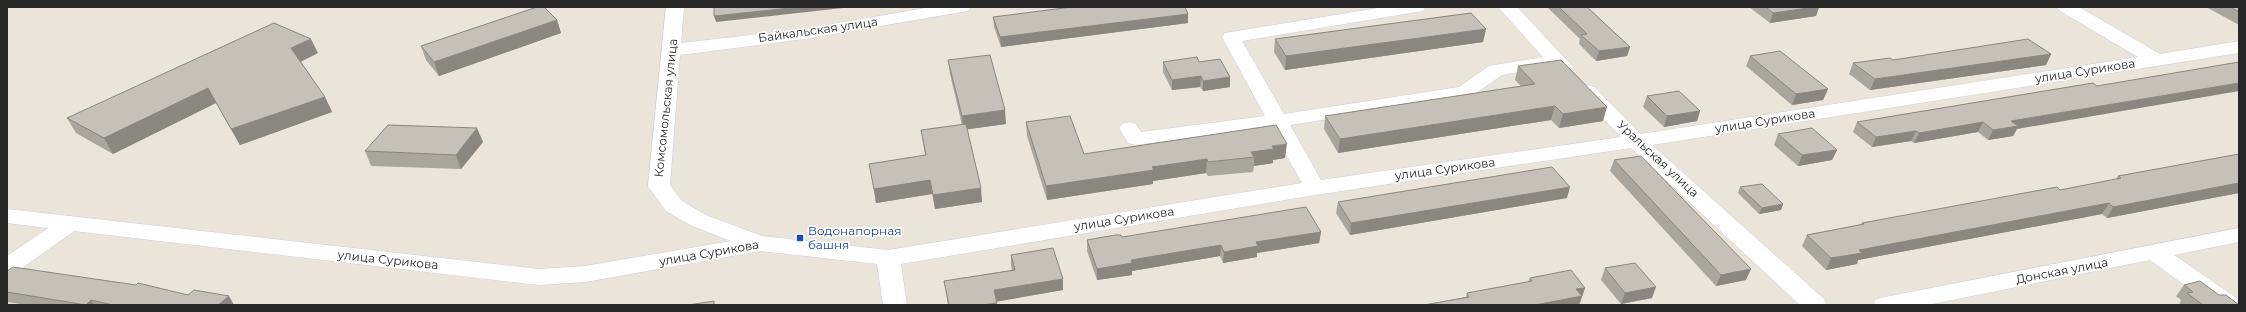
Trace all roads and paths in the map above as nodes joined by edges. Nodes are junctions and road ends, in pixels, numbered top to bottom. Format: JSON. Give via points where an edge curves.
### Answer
{"nodes":[{"id":1,"x":675,"y":7,"type":"edge"},
{"id":2,"x":903,"y":7,"type":"edge"},
{"id":3,"x":962,"y":7,"type":"edge"},
{"id":4,"x":1417,"y":7,"type":"edge"},
{"id":5,"x":1507,"y":7,"type":"edge"},
{"id":6,"x":2066,"y":7,"type":"edge"},
{"id":7,"x":861,"y":24,"type":"junction"},
{"id":8,"x":2239,"y":47,"type":"edge"},
{"id":9,"x":673,"y":50,"type":"junction"},
{"id":10,"x":1556,"y":60,"type":"junction"},
{"id":11,"x":2157,"y":60,"type":"junction"},
{"id":12,"x":1276,"y":121,"type":"junction"},
{"id":13,"x":1129,"y":128,"type":"dead end"},
{"id":14,"x":1636,"y":140,"type":"junction"},
{"id":15,"x":1315,"y":188,"type":"junction"},
{"id":16,"x":7,"y":216,"type":"edge"},
{"id":17,"x":69,"y":224,"type":"junction"},
{"id":18,"x":2239,"y":235,"type":"edge"},
{"id":19,"x":760,"y":243,"type":"junction"},
{"id":20,"x":2155,"y":253,"type":"junction"},
{"id":21,"x":888,"y":258,"type":"junction"},
{"id":22,"x":7,"y":267,"type":"edge"},
{"id":23,"x":895,"y":305,"type":"edge"},
{"id":24,"x":1816,"y":305,"type":"edge"},
{"id":25,"x":1884,"y":305,"type":"edge"},
{"id":26,"x":2229,"y":305,"type":"edge"}],
"edges":[{"from":1,"to":9,"type":"street","name":"Комсомольская улица"},
{"from":2,"to":7,"type":"street","via":[[891,9]]},
{"from":3,"to":7,"type":"street","name":"Байкальская улица"},
{"from":4,"to":12,"type":"street","via":[[1231,36]]},
{"from":5,"to":10,"type":"street","name":"Уральская улица"},
{"from":6,"to":11,"type":"street"},
{"from":7,"to":9,"type":"street","name":"Байкальская улица","via":[[804,34]]},
{"from":8,"to":11,"type":"street","name":"улица Сурикова"},
{"from":9,"to":19,"type":"street","name":"Комсомольская улица","via":[[659,186],[674,206],[698,220]]},
{"from":10,"to":12,"type":"street","via":[[1496,70],[1465,92]]},
{"from":10,"to":14,"type":"street","name":"Уральская улица"},
{"from":11,"to":14,"type":"street","name":"улица Сурикова"},
{"from":12,"to":13,"type":"street","via":[[1135,139]]},
{"from":12,"to":15,"type":"street"},
{"from":14,"to":15,"type":"street","name":"улица Сурикова"},
{"from":14,"to":24,"type":"street","name":"Уральская улица"},
{"from":15,"to":21,"type":"street","name":"улица Сурикова"},
{"from":16,"to":17,"type":"street","name":"улица Сурикова"},
{"from":17,"to":19,"type":"street","name":"улица Сурикова","via":[[539,277],[585,274]]},
{"from":17,"to":22,"type":"street"},
{"from":18,"to":20,"type":"street","name":"Донская улица"},
{"from":19,"to":21,"type":"street","name":"улица Сурикова"},
{"from":20,"to":25,"type":"street","name":"Донская улица"},
{"from":20,"to":26,"type":"street"},
{"from":21,"to":23,"type":"street"}]}
